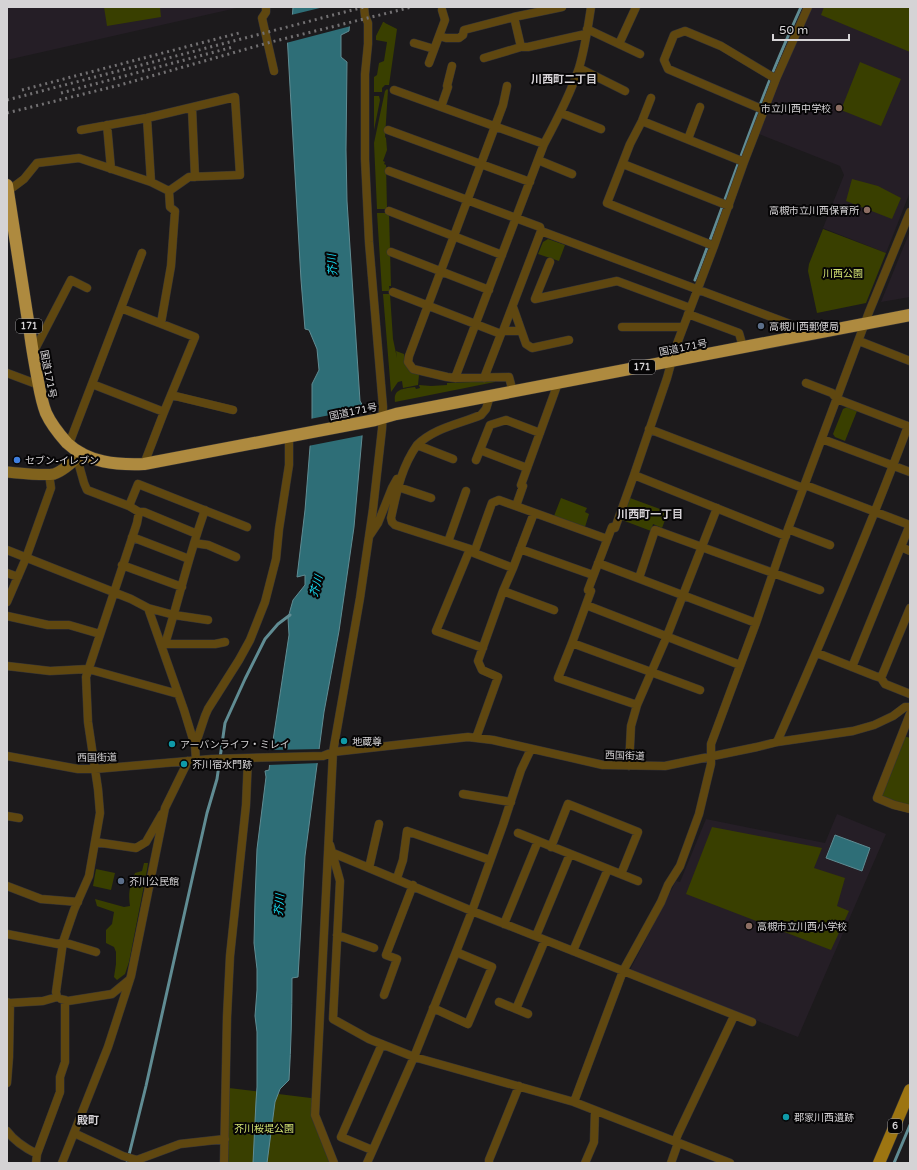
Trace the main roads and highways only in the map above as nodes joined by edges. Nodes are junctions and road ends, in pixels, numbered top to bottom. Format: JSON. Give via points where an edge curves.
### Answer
{"nodes":[{"id":1,"x":7,"y":188,"type":"edge"},
{"id":2,"x":9,"y":219,"type":"edge"},
{"id":3,"x":910,"y":315,"type":"edge"},
{"id":4,"x":910,"y":1090,"type":"edge"},
{"id":5,"x":880,"y":1163,"type":"edge"}],
"edges":[{"from":1,"to":2,"type":"highway","name":"国道171号","number":"171"},
{"from":2,"to":3,"type":"highway","name":"国道171号","number":"171","via":[[39,385],[48,417],[56,430],[79,455],[110,463],[144,464]]},
{"from":4,"to":5,"type":"main road","number":"6"}]}
